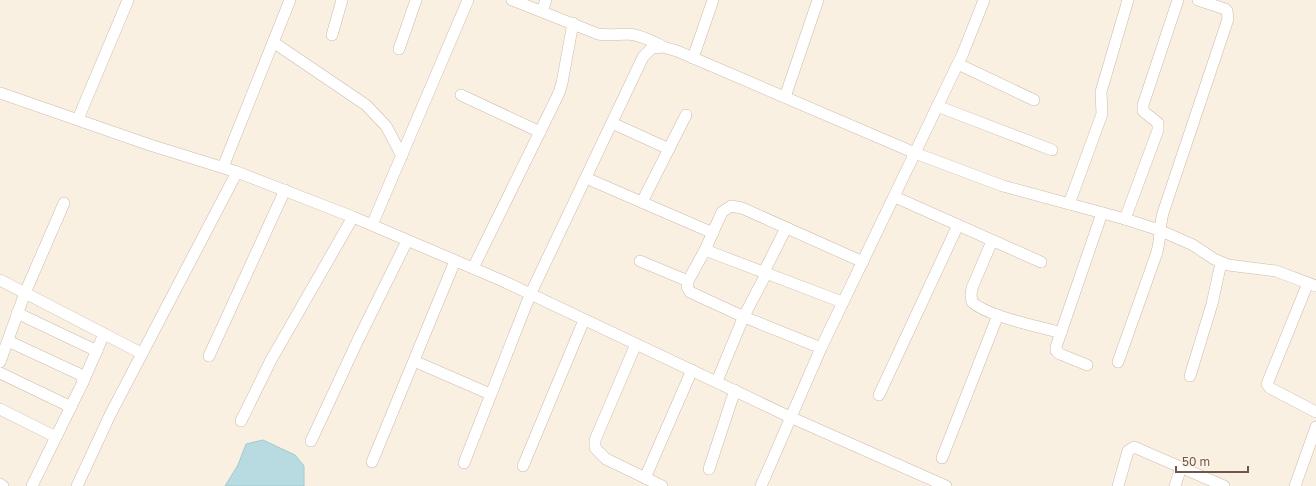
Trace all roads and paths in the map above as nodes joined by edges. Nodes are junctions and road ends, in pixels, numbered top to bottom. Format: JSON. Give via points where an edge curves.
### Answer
{"nodes":[{"id":1,"x":128,"y":0,"type":"edge"},
{"id":2,"x":290,"y":0,"type":"edge"},
{"id":3,"x":342,"y":0,"type":"edge"},
{"id":4,"x":416,"y":0,"type":"edge"},
{"id":5,"x":468,"y":0,"type":"edge"},
{"id":6,"x":512,"y":0,"type":"edge"},
{"id":7,"x":546,"y":0,"type":"edge"},
{"id":8,"x":713,"y":0,"type":"edge"},
{"id":9,"x":818,"y":0,"type":"edge"},
{"id":10,"x":984,"y":0,"type":"edge"},
{"id":11,"x":1128,"y":0,"type":"edge"},
{"id":12,"x":1178,"y":0,"type":"edge"},
{"id":13,"x":1198,"y":0,"type":"edge"},
{"id":14,"x":542,"y":11,"type":"junction"},
{"id":15,"x":573,"y":23,"type":"junction"},
{"id":16,"x":332,"y":35,"type":"dead end"},
{"id":17,"x":273,"y":42,"type":"junction"},
{"id":18,"x":663,"y":47,"type":"junction"},
{"id":19,"x":400,"y":49,"type":"dead end"},
{"id":20,"x":693,"y":58,"type":"junction"},
{"id":21,"x":958,"y":64,"type":"junction"},
{"id":22,"x":0,"y":93,"type":"edge"},
{"id":23,"x":461,"y":94,"type":"dead end"},
{"id":24,"x":785,"y":97,"type":"junction"},
{"id":25,"x":1034,"y":100,"type":"dead end"},
{"id":26,"x":938,"y":106,"type":"junction"},
{"id":27,"x":686,"y":115,"type":"dead end"},
{"id":28,"x":78,"y":119,"type":"junction"},
{"id":29,"x":612,"y":123,"type":"junction"},
{"id":30,"x":540,"y":132,"type":"junction"},
{"id":31,"x":669,"y":149,"type":"junction"},
{"id":32,"x":1052,"y":150,"type":"dead end"},
{"id":33,"x":915,"y":152,"type":"junction"},
{"id":34,"x":402,"y":156,"type":"junction"},
{"id":35,"x":223,"y":168,"type":"junction"},
{"id":36,"x":237,"y":172,"type":"junction"},
{"id":37,"x":586,"y":178,"type":"junction"},
{"id":38,"x":285,"y":190,"type":"junction"},
{"id":39,"x":895,"y":197,"type":"junction"},
{"id":40,"x":642,"y":202,"type":"junction"},
{"id":41,"x":64,"y":203,"type":"dead end"},
{"id":42,"x":1069,"y":204,"type":"junction"},
{"id":43,"x":1102,"y":213,"type":"junction"},
{"id":44,"x":353,"y":216,"type":"junction"},
{"id":45,"x":1125,"y":219,"type":"junction"},
{"id":46,"x":372,"y":225,"type":"junction"},
{"id":47,"x":958,"y":225,"type":"junction"},
{"id":48,"x":786,"y":228,"type":"junction"},
{"id":49,"x":1159,"y":230,"type":"junction"},
{"id":50,"x":712,"y":233,"type":"junction"},
{"id":51,"x":992,"y":240,"type":"junction"},
{"id":52,"x":407,"y":241,"type":"junction"},
{"id":53,"x":705,"y":250,"type":"junction"},
{"id":54,"x":455,"y":261,"type":"junction"},
{"id":55,"x":640,"y":261,"type":"dead end"},
{"id":56,"x":863,"y":262,"type":"junction"},
{"id":57,"x":1041,"y":262,"type":"dead end"},
{"id":58,"x":1221,"y":263,"type":"junction"},
{"id":59,"x":473,"y":268,"type":"junction"},
{"id":60,"x":764,"y":272,"type":"junction"},
{"id":61,"x":0,"y":280,"type":"edge"},
{"id":62,"x":688,"y":281,"type":"junction"},
{"id":63,"x":1312,"y":285,"type":"edge"},
{"id":64,"x":24,"y":293,"type":"junction"},
{"id":65,"x":530,"y":295,"type":"junction"},
{"id":66,"x":842,"y":302,"type":"junction"},
{"id":67,"x":17,"y":313,"type":"junction"},
{"id":68,"x":998,"y":314,"type":"junction"},
{"id":69,"x":744,"y":317,"type":"junction"},
{"id":70,"x":584,"y":320,"type":"junction"},
{"id":71,"x":1061,"y":333,"type":"junction"},
{"id":72,"x":104,"y":334,"type":"junction"},
{"id":73,"x":8,"y":341,"type":"junction"},
{"id":74,"x":636,"y":344,"type":"junction"},
{"id":75,"x":820,"y":348,"type":"junction"},
{"id":76,"x":97,"y":351,"type":"junction"},
{"id":77,"x":141,"y":353,"type":"junction"},
{"id":78,"x":210,"y":356,"type":"dead end"},
{"id":79,"x":414,"y":361,"type":"junction"},
{"id":80,"x":0,"y":362,"type":"edge"},
{"id":81,"x":1118,"y":362,"type":"dead end"},
{"id":82,"x":1087,"y":365,"type":"dead end"},
{"id":83,"x":692,"y":370,"type":"junction"},
{"id":84,"x":0,"y":373,"type":"edge"},
{"id":85,"x":1190,"y":376,"type":"dead end"},
{"id":86,"x":716,"y":381,"type":"junction"},
{"id":87,"x":83,"y":382,"type":"junction"},
{"id":88,"x":735,"y":390,"type":"junction"},
{"id":89,"x":490,"y":394,"type":"junction"},
{"id":90,"x":879,"y":396,"type":"dead end"},
{"id":91,"x":71,"y":407,"type":"junction"},
{"id":92,"x":0,"y":409,"type":"edge"},
{"id":93,"x":1316,"y":412,"type":"edge"},
{"id":94,"x":790,"y":417,"type":"junction"},
{"id":95,"x":241,"y":421,"type":"dead end"},
{"id":96,"x":1316,"y":427,"type":"edge"},
{"id":97,"x":56,"y":437,"type":"junction"},
{"id":98,"x":311,"y":441,"type":"dead end"},
{"id":99,"x":942,"y":458,"type":"dead end"},
{"id":100,"x":372,"y":462,"type":"dead end"},
{"id":101,"x":464,"y":463,"type":"dead end"},
{"id":102,"x":523,"y":466,"type":"dead end"},
{"id":103,"x":1181,"y":467,"type":"junction"},
{"id":104,"x":709,"y":469,"type":"dead end"},
{"id":105,"x":646,"y":478,"type":"junction"},
{"id":106,"x":0,"y":484,"type":"edge"},
{"id":107,"x":3,"y":486,"type":"edge"},
{"id":108,"x":32,"y":486,"type":"edge"},
{"id":109,"x":77,"y":486,"type":"edge"},
{"id":110,"x":662,"y":486,"type":"edge"},
{"id":111,"x":761,"y":486,"type":"edge"},
{"id":112,"x":946,"y":486,"type":"edge"},
{"id":113,"x":1118,"y":486,"type":"edge"},
{"id":114,"x":1175,"y":486,"type":"edge"},
{"id":115,"x":1224,"y":486,"type":"edge"},
{"id":116,"x":1294,"y":486,"type":"edge"}],
"edges":[{"from":1,"to":28,"type":"street"},
{"from":2,"to":17,"type":"street"},
{"from":3,"to":16,"type":"street"},
{"from":4,"to":19,"type":"street"},
{"from":5,"to":34,"type":"street"},
{"from":6,"to":14,"type":"street"},
{"from":7,"to":14,"type":"street"},
{"from":8,"to":20,"type":"street"},
{"from":9,"to":24,"type":"street"},
{"from":10,"to":21,"type":"street"},
{"from":11,"to":42,"type":"street","via":[[1101,92],[1102,114]]},
{"from":12,"to":45,"type":"street","via":[[1142,105],[1144,112],[1158,123],[1158,130]]},
{"from":13,"to":49,"type":"street","via":[[1224,9],[1228,19]]},
{"from":14,"to":15,"type":"street"},
{"from":15,"to":18,"type":"street","via":[[608,36],[641,36]]},
{"from":15,"to":30,"type":"street","via":[[562,84]]},
{"from":17,"to":34,"type":"street","via":[[366,105],[386,126]]},
{"from":17,"to":35,"type":"street"},
{"from":18,"to":20,"type":"street"},
{"from":18,"to":29,"type":"street","via":[[652,48],[643,57]]},
{"from":20,"to":24,"type":"street"},
{"from":21,"to":25,"type":"street"},
{"from":21,"to":26,"type":"street"},
{"from":22,"to":28,"type":"street"},
{"from":23,"to":30,"type":"street"},
{"from":24,"to":33,"type":"street"},
{"from":26,"to":32,"type":"street"},
{"from":26,"to":33,"type":"street"},
{"from":27,"to":31,"type":"street"},
{"from":28,"to":35,"type":"street"},
{"from":29,"to":31,"type":"street"},
{"from":29,"to":37,"type":"street"},
{"from":30,"to":59,"type":"street"},
{"from":31,"to":40,"type":"street"},
{"from":33,"to":39,"type":"street"},
{"from":33,"to":42,"type":"street","via":[[1003,186]]},
{"from":34,"to":46,"type":"street"},
{"from":35,"to":36,"type":"street"},
{"from":36,"to":38,"type":"street"},
{"from":36,"to":77,"type":"street"},
{"from":37,"to":40,"type":"street"},
{"from":37,"to":65,"type":"street"},
{"from":38,"to":44,"type":"street"},
{"from":38,"to":78,"type":"street"},
{"from":39,"to":47,"type":"street"},
{"from":39,"to":56,"type":"street"},
{"from":40,"to":50,"type":"street"},
{"from":41,"to":64,"type":"street"},
{"from":42,"to":43,"type":"street"},
{"from":43,"to":45,"type":"street"},
{"from":43,"to":71,"type":"street"},
{"from":44,"to":46,"type":"street"},
{"from":44,"to":95,"type":"street","via":[[271,360]]},
{"from":45,"to":49,"type":"street"},
{"from":46,"to":52,"type":"street"},
{"from":47,"to":51,"type":"street"},
{"from":47,"to":90,"type":"street"},
{"from":48,"to":50,"type":"street","via":[[742,208],[731,206],[722,212]]},
{"from":48,"to":56,"type":"street"},
{"from":48,"to":60,"type":"street"},
{"from":49,"to":58,"type":"street","via":[[1192,245]]},
{"from":49,"to":81,"type":"street","via":[[1156,255]]},
{"from":50,"to":53,"type":"street"},
{"from":51,"to":57,"type":"street"},
{"from":51,"to":68,"type":"street","via":[[971,295],[972,302],[977,306]]},
{"from":52,"to":54,"type":"street"},
{"from":52,"to":98,"type":"street"},
{"from":53,"to":60,"type":"street"},
{"from":53,"to":62,"type":"street"},
{"from":54,"to":59,"type":"street"},
{"from":54,"to":79,"type":"street"},
{"from":55,"to":62,"type":"street"},
{"from":56,"to":66,"type":"street"},
{"from":58,"to":63,"type":"street","via":[[1276,271]]},
{"from":58,"to":85,"type":"street"},
{"from":59,"to":65,"type":"street"},
{"from":60,"to":66,"type":"street"},
{"from":60,"to":69,"type":"street","via":[[765,276]]},
{"from":61,"to":64,"type":"street"},
{"from":62,"to":69,"type":"street","via":[[687,287],[690,292]]},
{"from":63,"to":93,"type":"street","via":[[1267,384]]},
{"from":64,"to":67,"type":"street"},
{"from":64,"to":72,"type":"street"},
{"from":65,"to":70,"type":"street"},
{"from":65,"to":89,"type":"street"},
{"from":66,"to":75,"type":"street"},
{"from":67,"to":73,"type":"street"},
{"from":67,"to":76,"type":"street"},
{"from":68,"to":71,"type":"street"},
{"from":68,"to":99,"type":"street"},
{"from":69,"to":75,"type":"street"},
{"from":69,"to":86,"type":"street"},
{"from":70,"to":74,"type":"street"},
{"from":70,"to":102,"type":"street"},
{"from":71,"to":82,"type":"street","via":[[1056,351]]},
{"from":72,"to":76,"type":"street"},
{"from":72,"to":77,"type":"street"},
{"from":73,"to":80,"type":"street"},
{"from":73,"to":87,"type":"street","via":[[79,374]]},
{"from":74,"to":83,"type":"street"},
{"from":74,"to":105,"type":"street","via":[[595,440],[595,448],[606,459]]},
{"from":75,"to":94,"type":"street"},
{"from":76,"to":87,"type":"street"},
{"from":77,"to":109,"type":"street"},
{"from":79,"to":89,"type":"street"},
{"from":79,"to":100,"type":"street"},
{"from":83,"to":86,"type":"street"},
{"from":83,"to":105,"type":"street"},
{"from":84,"to":91,"type":"street"},
{"from":86,"to":88,"type":"street"},
{"from":87,"to":91,"type":"street"},
{"from":88,"to":94,"type":"street"},
{"from":88,"to":104,"type":"street"},
{"from":89,"to":101,"type":"street"},
{"from":91,"to":97,"type":"street"},
{"from":92,"to":97,"type":"street"},
{"from":94,"to":111,"type":"street"},
{"from":94,"to":112,"type":"street"},
{"from":96,"to":116,"type":"street"},
{"from":97,"to":108,"type":"street"},
{"from":103,"to":113,"type":"street","via":[[1132,447],[1128,450]]},
{"from":103,"to":114,"type":"street"},
{"from":103,"to":115,"type":"street"},
{"from":105,"to":110,"type":"street"},
{"from":106,"to":107,"type":"street"}]}
